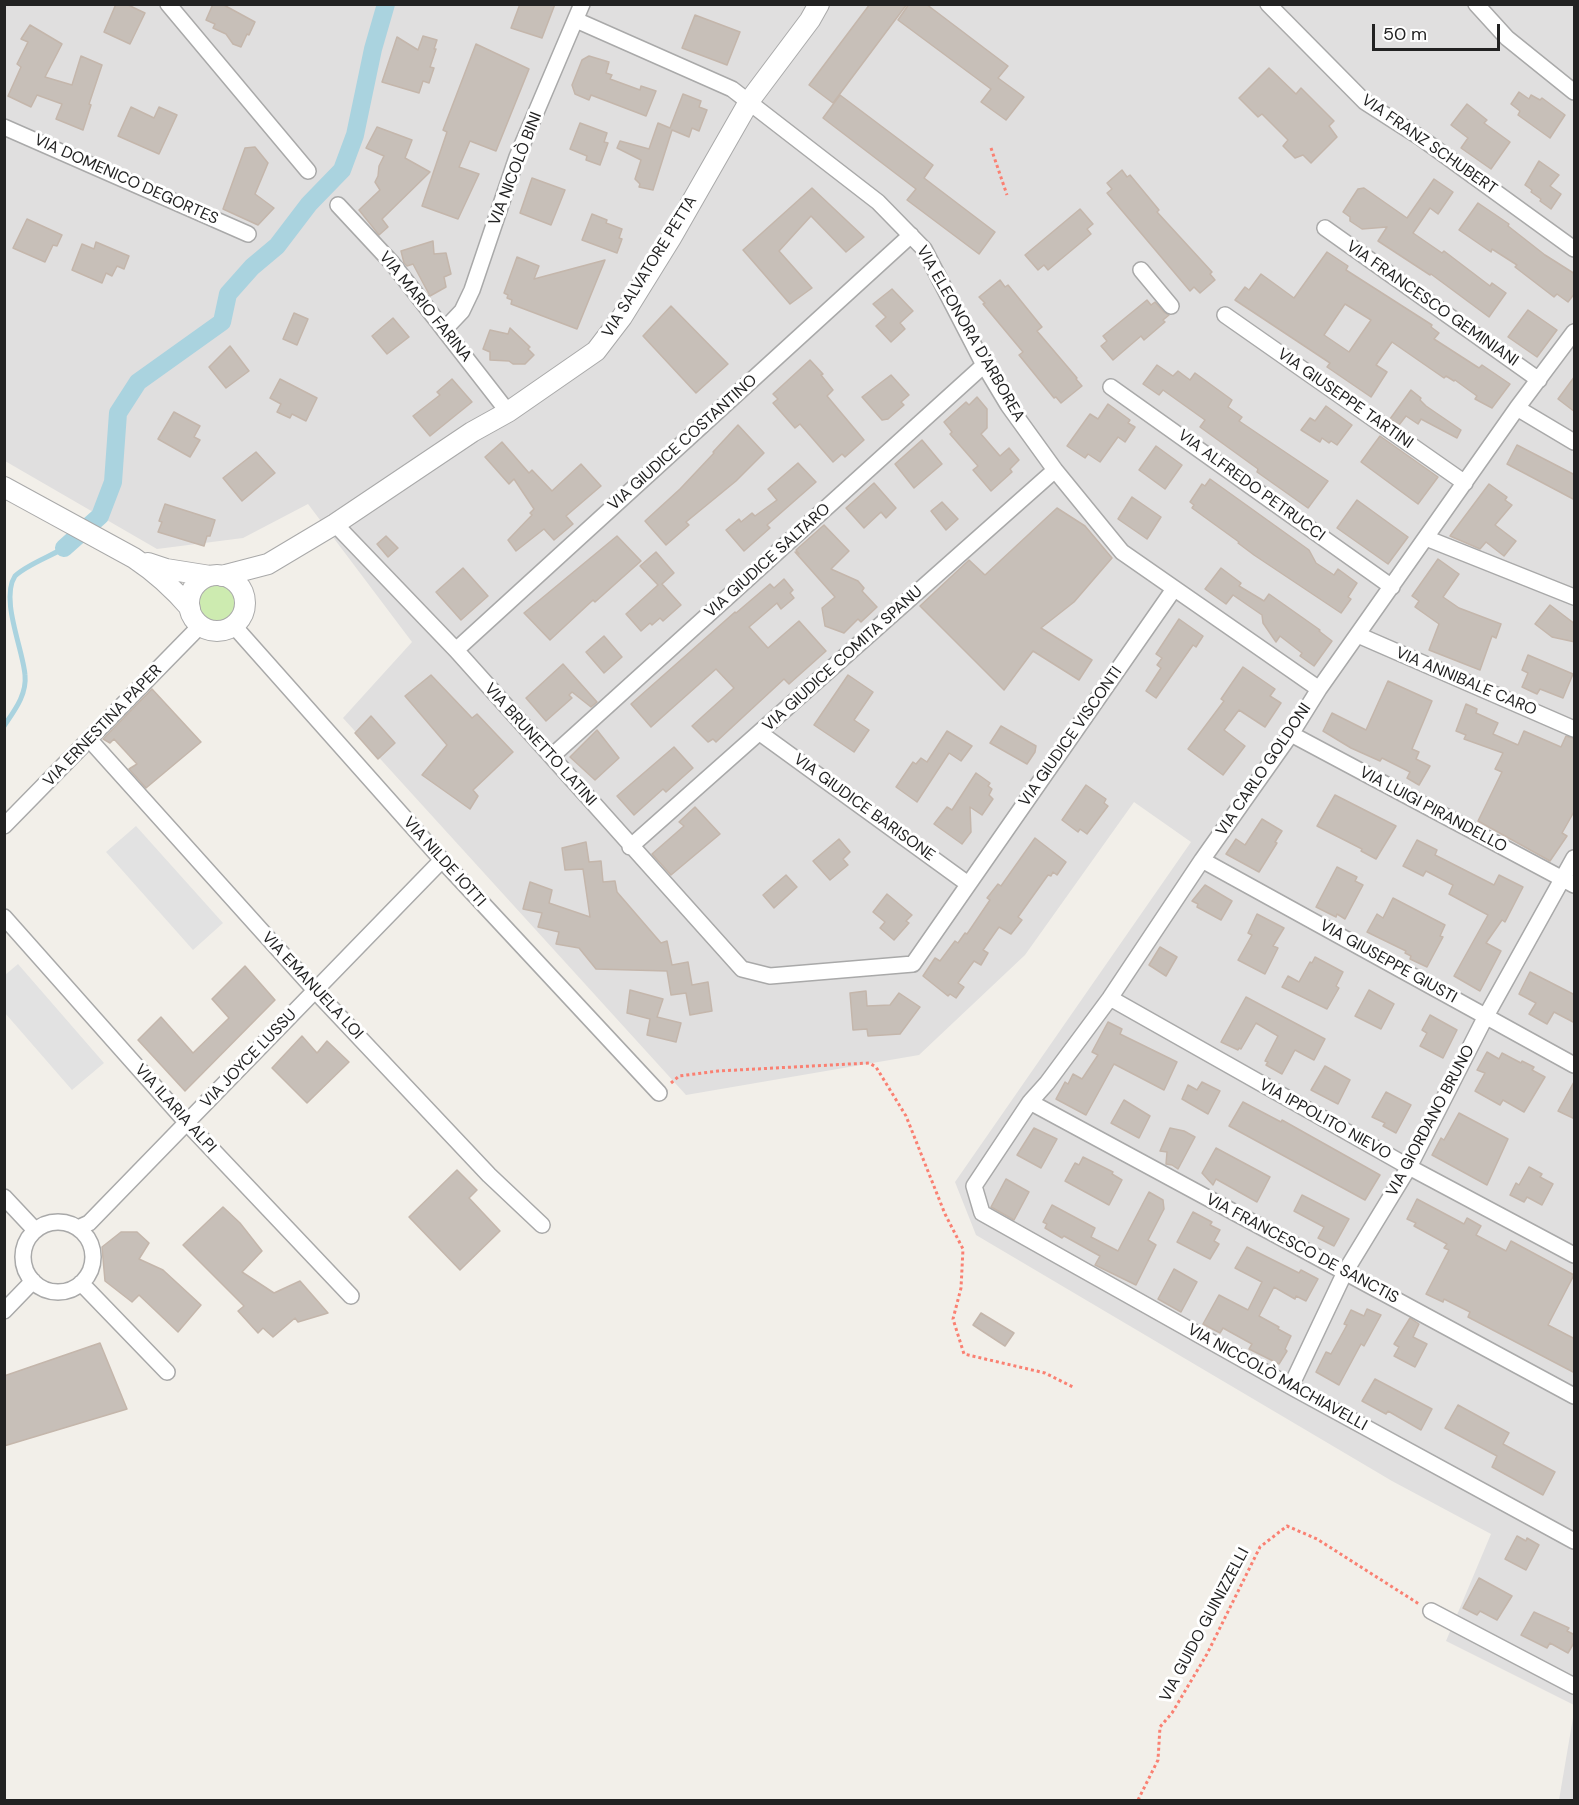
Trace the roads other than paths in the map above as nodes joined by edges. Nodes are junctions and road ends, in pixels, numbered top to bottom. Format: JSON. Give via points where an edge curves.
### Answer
{"nodes":[{"id":1,"x":582,"y":4,"type":"edge"},
{"id":2,"x":819,"y":4,"type":"edge"},
{"id":3,"x":1268,"y":4,"type":"edge"},
{"id":4,"x":1476,"y":4,"type":"edge"},
{"id":5,"x":176,"y":8,"type":"edge"},
{"id":6,"x":576,"y":20,"type":"junction"},
{"id":7,"x":1575,"y":92,"type":"edge"},
{"id":8,"x":750,"y":100,"type":"junction"},
{"id":9,"x":4,"y":127,"type":"edge"},
{"id":10,"x":308,"y":171,"type":"dead end"},
{"id":11,"x":338,"y":205,"type":"dead end"},
{"id":12,"x":1325,"y":228,"type":"dead end"},
{"id":13,"x":248,"y":234,"type":"dead end"},
{"id":14,"x":911,"y":235,"type":"junction"},
{"id":15,"x":1575,"y":249,"type":"edge"},
{"id":16,"x":1141,"y":270,"type":"dead end"},
{"id":17,"x":1171,"y":306,"type":"dead end"},
{"id":18,"x":1226,"y":315,"type":"dead end"},
{"id":19,"x":444,"y":330,"type":"junction"},
{"id":20,"x":1575,"y":332,"type":"edge"},
{"id":21,"x":984,"y":365,"type":"junction"},
{"id":22,"x":1539,"y":380,"type":"junction"},
{"id":23,"x":1111,"y":387,"type":"dead end"},
{"id":24,"x":1517,"y":408,"type":"junction"},
{"id":25,"x":508,"y":412,"type":"junction"},
{"id":26,"x":1575,"y":442,"type":"edge"},
{"id":27,"x":1055,"y":470,"type":"junction"},
{"id":28,"x":1465,"y":483,"type":"junction"},
{"id":29,"x":4,"y":487,"type":"edge"},
{"id":30,"x":336,"y":524,"type":"junction"},
{"id":31,"x":1426,"y":538,"type":"junction"},
{"id":32,"x":134,"y":558,"type":"junction"},
{"id":33,"x":268,"y":564,"type":"junction"},
{"id":34,"x":216,"y":576,"type":"junction"},
{"id":35,"x":1392,"y":587,"type":"junction"},
{"id":36,"x":1174,"y":589,"type":"junction"},
{"id":37,"x":1575,"y":597,"type":"edge"},
{"id":38,"x":245,"y":603,"type":"junction"},
{"id":39,"x":190,"y":608,"type":"junction"},
{"id":40,"x":201,"y":626,"type":"junction"},
{"id":41,"x":234,"y":626,"type":"junction"},
{"id":42,"x":1358,"y":635,"type":"junction"},
{"id":43,"x":456,"y":650,"type":"junction"},
{"id":44,"x":1319,"y":689,"type":"junction"},
{"id":45,"x":1575,"y":729,"type":"edge"},
{"id":46,"x":760,"y":733,"type":"junction"},
{"id":47,"x":1291,"y":734,"type":"junction"},
{"id":48,"x":89,"y":739,"type":"junction"},
{"id":49,"x":552,"y":756,"type":"junction"},
{"id":50,"x":4,"y":825,"type":"edge"},
{"id":51,"x":630,"y":847,"type":"junction"},
{"id":52,"x":1575,"y":858,"type":"edge"},
{"id":53,"x":442,"y":860,"type":"junction"},
{"id":54,"x":1202,"y":860,"type":"junction"},
{"id":55,"x":1569,"y":882,"type":"edge"},
{"id":56,"x":968,"y":884,"type":"junction"},
{"id":57,"x":4,"y":917,"type":"edge"},
{"id":58,"x":741,"y":969,"type":"joint"},
{"id":59,"x":315,"y":992,"type":"junction"},
{"id":60,"x":1110,"y":998,"type":"junction"},
{"id":61,"x":1486,"y":1016,"type":"junction"},
{"id":62,"x":1575,"y":1065,"type":"edge"},
{"id":63,"x":659,"y":1094,"type":"road end"},
{"id":64,"x":1030,"y":1101,"type":"junction"},
{"id":65,"x":187,"y":1123,"type":"junction"},
{"id":66,"x":1409,"y":1167,"type":"junction"},
{"id":67,"x":4,"y":1197,"type":"edge"},
{"id":68,"x":982,"y":1214,"type":"joint"},
{"id":69,"x":542,"y":1225,"type":"dead end"},
{"id":70,"x":78,"y":1228,"type":"junction"},
{"id":71,"x":35,"y":1230,"type":"junction"},
{"id":72,"x":1575,"y":1255,"type":"edge"},
{"id":73,"x":1345,"y":1272,"type":"junction"},
{"id":74,"x":33,"y":1281,"type":"junction"},
{"id":75,"x":81,"y":1283,"type":"junction"},
{"id":76,"x":351,"y":1296,"type":"dead end"},
{"id":77,"x":4,"y":1311,"type":"edge"},
{"id":78,"x":167,"y":1372,"type":"dead end"},
{"id":79,"x":1291,"y":1386,"type":"junction"},
{"id":80,"x":1575,"y":1396,"type":"edge"},
{"id":81,"x":1575,"y":1541,"type":"edge"},
{"id":82,"x":1431,"y":1611,"type":"road end"},
{"id":83,"x":1575,"y":1686,"type":"edge"}],
"edges":[{"from":1,"to":6,"type":"street","name":"VIA NICOLÒ BINI"},
{"from":2,"to":8,"type":"street","name":"VIA SALVATORE PETTA"},
{"from":3,"to":15,"type":"street","name":"VIA FRANZ SCHUBERT","via":[[1365,102]]},
{"from":4,"to":7,"type":"street","via":[[1507,38]]},
{"from":5,"to":10,"type":"street"},
{"from":6,"to":8,"type":"street","name":"VIA ELEONORA D'ARBOREA"},
{"from":6,"to":19,"type":"street","name":"VIA NICOLÒ BINI","via":[[518,157],[472,290],[462,311]]},
{"from":8,"to":14,"type":"street","name":"VIA ELEONORA D'ARBOREA","via":[[878,202]]},
{"from":8,"to":25,"type":"street","name":"VIA SALVATORE PETTA","via":[[671,238],[596,351]]},
{"from":9,"to":13,"type":"street","name":"VIA DOMENICO DEGORTES"},
{"from":11,"to":19,"type":"street","name":"VIA MARIO FARINA","via":[[392,263]]},
{"from":12,"to":22,"type":"street","name":"VIA FRANCESCO GEMINIANI"},
{"from":14,"to":21,"type":"street","name":"VIA ELEONORA D'ARBOREA","via":[[924,249]]},
{"from":14,"to":43,"type":"street","name":"VIA GIUDICE COSTANTINO"},
{"from":16,"to":17,"type":"street"},
{"from":18,"to":28,"type":"street","name":"VIA GIUSEPPE TARTINI"},
{"from":19,"to":25,"type":"street","name":"VIA MARIO FARINA"},
{"from":20,"to":22,"type":"street","name":"VIA CARLO GOLDONI"},
{"from":21,"to":27,"type":"street","name":"VIA ELEONORA D'ARBOREA"},
{"from":21,"to":49,"type":"street","name":"VIA GIUDICE SALTARO"},
{"from":22,"to":24,"type":"street","name":"VIA CARLO GOLDONI"},
{"from":23,"to":35,"type":"street","name":"VIA ALFREDO PETRUCCI"},
{"from":24,"to":26,"type":"street"},
{"from":24,"to":28,"type":"street","name":"VIA CARLO GOLDONI"},
{"from":25,"to":30,"type":"street","name":"VIA SALVATORE PETTA"},
{"from":27,"to":36,"type":"street","name":"VIA ELEONORA D'ARBOREA","via":[[1122,552]]},
{"from":27,"to":46,"type":"street","name":"VIA GIUDICE COMITA SPANU"},
{"from":28,"to":31,"type":"street","name":"VIA CARLO GOLDONI"},
{"from":29,"to":32,"type":"street","name":"VIA SALVATORE PETTA"},
{"from":30,"to":33,"type":"street","name":"VIA SALVATORE PETTA"},
{"from":30,"to":43,"type":"street","name":"VIA BRUNETTO LATINI"},
{"from":31,"to":35,"type":"street","name":"VIA CARLO GOLDONI"},
{"from":31,"to":37,"type":"street"},
{"from":32,"to":34,"type":"street","name":"VIA SALVATORE PETTA","via":[[166,569]]},
{"from":32,"to":39,"type":"street","name":"VIA SALVATORE PETTA"},
{"from":33,"to":34,"type":"street","name":"VIA SALVATORE PETTA"},
{"from":33,"to":38,"type":"street","name":"VIA SALVATORE PETTA","via":[[255,578]]},
{"from":34,"to":38,"type":"street","via":[[232,579],[239,585]]},
{"from":34,"to":39,"type":"street","via":[[201,580],[193,590]]},
{"from":35,"to":42,"type":"street","name":"VIA CARLO GOLDONI"},
{"from":36,"to":44,"type":"street","name":"VIA ELEONORA D'ARBOREA"},
{"from":36,"to":56,"type":"street","name":"VIA GIUDICE VISCONTI"},
{"from":38,"to":41,"type":"street","via":[[242,617]]},
{"from":39,"to":40,"type":"street"},
{"from":40,"to":41,"type":"street","via":[[214,631]]},
{"from":40,"to":48,"type":"street","name":"VIA ERNESTINA PAPER"},
{"from":41,"to":53,"type":"street","name":"VIA NILDE IOTTI"},
{"from":42,"to":44,"type":"street","name":"VIA CARLO GOLDONI"},
{"from":42,"to":45,"type":"street","name":"VIA ANNIBALE CARO"},
{"from":43,"to":49,"type":"street","name":"VIA BRUNETTO LATINI"},
{"from":44,"to":47,"type":"street","name":"VIA CARLO GOLDONI"},
{"from":46,"to":51,"type":"street","name":"VIA GIUDICE COMITA SPANU"},
{"from":46,"to":56,"type":"street","name":"VIA GIUDICE BARISONE"},
{"from":47,"to":54,"type":"street","name":"VIA CARLO GOLDONI"},
{"from":47,"to":55,"type":"street","name":"VIA LUIGI PIRANDELLO"},
{"from":48,"to":50,"type":"street","name":"VIA ERNESTINA PAPER"},
{"from":48,"to":59,"type":"street","name":"VIA EMANUELA LOI"},
{"from":49,"to":51,"type":"street","name":"VIA BRUNETTO LATINI"},
{"from":51,"to":58,"type":"street","name":"VIA BRUNETTO LATINI"},
{"from":52,"to":55,"type":"street","name":"VIA GIORDANO BRUNO"},
{"from":53,"to":59,"type":"street","name":"VIA JOYCE LUSSU"},
{"from":53,"to":63,"type":"street","name":"VIA NILDE IOTTI"},
{"from":54,"to":60,"type":"street","name":"VIA CARLO GOLDONI"},
{"from":54,"to":61,"type":"street","name":"VIA GIUSEPPE GIUSTI"},
{"from":55,"to":61,"type":"street","name":"VIA GIORDANO BRUNO"},
{"from":56,"to":58,"type":"street","name":"VIA GIUDICE VISCONTI","via":[[913,964],[770,976]]},
{"from":57,"to":65,"type":"street","name":"VIA ILARIA ALPI"},
{"from":59,"to":65,"type":"street","name":"VIA JOYCE LUSSU"},
{"from":59,"to":69,"type":"street","name":"VIA EMANUELA LOI","via":[[489,1175]]},
{"from":60,"to":64,"type":"street","name":"VIA CARLO GOLDONI"},
{"from":60,"to":66,"type":"street","name":"VIA IPPOLITO NIEVO"},
{"from":61,"to":62,"type":"street","name":"VIA GIUSEPPE GIUSTI"},
{"from":61,"to":66,"type":"street","name":"VIA GIORDANO BRUNO"},
{"from":64,"to":68,"type":"street","name":"VIA CARLO GOLDONI","via":[[974,1186]]},
{"from":64,"to":73,"type":"street","name":"VIA FRANCESCO DE SANCTIS"},
{"from":65,"to":70,"type":"street","name":"VIA JOYCE LUSSU","via":[[89,1223]]},
{"from":65,"to":76,"type":"street","name":"VIA ILARIA ALPI"},
{"from":66,"to":72,"type":"street","name":"VIA IPPOLITO NIEVO"},
{"from":66,"to":73,"type":"street","name":"VIA GIORDANO BRUNO"},
{"from":67,"to":71,"type":"street"},
{"from":68,"to":79,"type":"street","name":"VIA NICCOLÒ MACHIAVELLI"},
{"from":70,"to":71,"type":"street","via":[[51,1222]]},
{"from":70,"to":75,"type":"street","via":[[90,1243],[93,1258]]},
{"from":71,"to":74,"type":"street","via":[[23,1256],[26,1272]]},
{"from":73,"to":79,"type":"street","name":"VIA GIORDANO BRUNO"},
{"from":73,"to":80,"type":"street","name":"VIA FRANCESCO DE SANCTIS"},
{"from":74,"to":75,"type":"street","via":[[45,1290],[60,1292]]},
{"from":74,"to":77,"type":"street"},
{"from":75,"to":78,"type":"street"},
{"from":79,"to":81,"type":"street","name":"VIA NICCOLÒ MACHIAVELLI"},
{"from":82,"to":83,"type":"street"}]}
